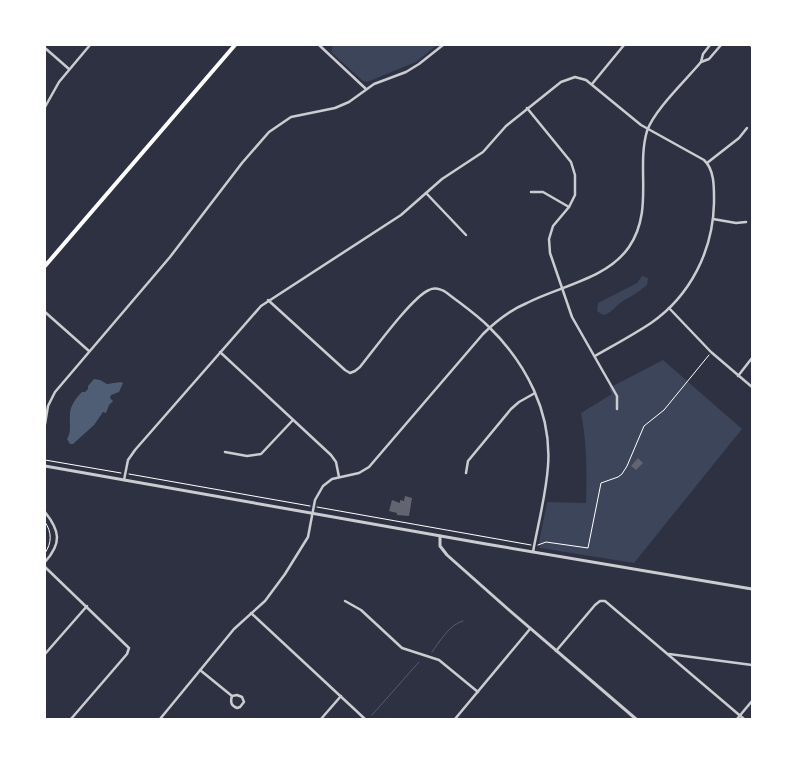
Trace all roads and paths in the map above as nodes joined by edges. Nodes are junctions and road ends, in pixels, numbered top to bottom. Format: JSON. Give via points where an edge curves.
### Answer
{"nodes":[{"id":1,"x":90,"y":45,"type":"edge"},
{"id":2,"x":235,"y":45,"type":"edge"},
{"id":3,"x":319,"y":45,"type":"edge"},
{"id":4,"x":443,"y":45,"type":"edge"},
{"id":5,"x":624,"y":45,"type":"edge"},
{"id":6,"x":710,"y":45,"type":"edge"},
{"id":7,"x":721,"y":45,"type":"edge"},
{"id":8,"x":45,"y":48,"type":"edge"},
{"id":9,"x":701,"y":62,"type":"junction"},
{"id":10,"x":69,"y":69,"type":"junction"},
{"id":11,"x":592,"y":84,"type":"junction"},
{"id":12,"x":366,"y":89,"type":"junction"},
{"id":13,"x":45,"y":107,"type":"edge"},
{"id":14,"x":527,"y":108,"type":"junction"},
{"id":15,"x":747,"y":128,"type":"dead end"},
{"id":16,"x":648,"y":129,"type":"junction"},
{"id":17,"x":707,"y":163,"type":"junction"},
{"id":18,"x":531,"y":192,"type":"dead end"},
{"id":19,"x":426,"y":193,"type":"junction"},
{"id":20,"x":569,"y":207,"type":"junction"},
{"id":21,"x":713,"y":219,"type":"junction"},
{"id":22,"x":746,"y":222,"type":"dead end"},
{"id":23,"x":466,"y":235,"type":"dead end"},
{"id":24,"x":45,"y":266,"type":"edge"},
{"id":25,"x":561,"y":288,"type":"junction"},
{"id":26,"x":268,"y":300,"type":"junction"},
{"id":27,"x":669,"y":308,"type":"junction"},
{"id":28,"x":45,"y":312,"type":"edge"},
{"id":29,"x":490,"y":328,"type":"junction"},
{"id":30,"x":89,"y":352,"type":"junction"},
{"id":31,"x":220,"y":352,"type":"junction"},
{"id":32,"x":711,"y":352,"type":"junction"},
{"id":33,"x":595,"y":356,"type":"junction"},
{"id":34,"x":752,"y":358,"type":"edge"},
{"id":35,"x":738,"y":376,"type":"junction"},
{"id":36,"x":752,"y":387,"type":"edge"},
{"id":37,"x":536,"y":393,"type":"junction"},
{"id":38,"x":617,"y":409,"type":"dead end"},
{"id":39,"x":293,"y":420,"type":"junction"},
{"id":40,"x":45,"y":424,"type":"edge"},
{"id":41,"x":226,"y":452,"type":"dead end"},
{"id":42,"x":45,"y":466,"type":"edge"},
{"id":43,"x":466,"y":474,"type":"dead end"},
{"id":44,"x":339,"y":477,"type":"junction"},
{"id":45,"x":124,"y":480,"type":"junction"},
{"id":46,"x":45,"y":512,"type":"edge"},
{"id":47,"x":313,"y":513,"type":"junction"},
{"id":48,"x":45,"y":522,"type":"edge"},
{"id":49,"x":440,"y":536,"type":"junction"},
{"id":50,"x":588,"y":548,"type":"dead end"},
{"id":51,"x":533,"y":552,"type":"junction"},
{"id":52,"x":45,"y":553,"type":"edge"},
{"id":53,"x":45,"y":562,"type":"edge"},
{"id":54,"x":45,"y":567,"type":"edge"},
{"id":55,"x":752,"y":589,"type":"edge"},
{"id":56,"x":345,"y":601,"type":"dead end"},
{"id":57,"x":86,"y":606,"type":"junction"},
{"id":58,"x":251,"y":613,"type":"junction"},
{"id":59,"x":530,"y":629,"type":"junction"},
{"id":60,"x":556,"y":651,"type":"junction"},
{"id":61,"x":45,"y":654,"type":"edge"},
{"id":62,"x":668,"y":654,"type":"junction"},
{"id":63,"x":752,"y":665,"type":"edge"},
{"id":64,"x":200,"y":670,"type":"junction"},
{"id":65,"x":478,"y":692,"type":"junction"},
{"id":66,"x":232,"y":696,"type":"junction"},
{"id":67,"x":340,"y":696,"type":"junction"},
{"id":68,"x":752,"y":702,"type":"edge"},
{"id":69,"x":739,"y":717,"type":"edge"},
{"id":70,"x":71,"y":719,"type":"edge"},
{"id":71,"x":160,"y":719,"type":"edge"},
{"id":72,"x":321,"y":719,"type":"edge"},
{"id":73,"x":365,"y":719,"type":"edge"},
{"id":74,"x":455,"y":719,"type":"edge"},
{"id":75,"x":636,"y":719,"type":"edge"},
{"id":76,"x":744,"y":719,"type":"edge"}],
"edges":[{"from":1,"to":10,"type":"street"},
{"from":2,"to":24,"type":"highway"},
{"from":3,"to":12,"type":"street"},
{"from":4,"to":12,"type":"street","via":[[406,72]]},
{"from":5,"to":11,"type":"street"},
{"from":6,"to":9,"type":"street"},
{"from":7,"to":9,"type":"street","via":[[709,59]]},
{"from":8,"to":10,"type":"street"},
{"from":9,"to":16,"type":"street"},
{"from":10,"to":13,"type":"street"},
{"from":11,"to":14,"type":"street","via":[[570,77]]},
{"from":11,"to":16,"type":"street"},
{"from":12,"to":30,"type":"street","via":[[341,106],[291,117],[268,132],[170,257]]},
{"from":14,"to":19,"type":"street","via":[[483,152]]},
{"from":14,"to":20,"type":"street","via":[[573,167],[575,195]]},
{"from":15,"to":17,"type":"street","via":[[740,138]]},
{"from":16,"to":17,"type":"street"},
{"from":16,"to":25,"type":"street","via":[[642,214],[630,246],[607,268]]},
{"from":17,"to":21,"type":"street","via":[[712,173]]},
{"from":18,"to":20,"type":"street","via":[[543,192]]},
{"from":19,"to":23,"type":"street"},
{"from":19,"to":26,"type":"street","via":[[401,215]]},
{"from":20,"to":25,"type":"street","via":[[555,223],[549,239],[550,254]]},
{"from":21,"to":22,"type":"street"},
{"from":21,"to":27,"type":"street","via":[[700,266]]},
{"from":25,"to":29,"type":"street","via":[[519,307]]},
{"from":25,"to":33,"type":"street","via":[[572,317]]},
{"from":26,"to":29,"type":"street","via":[[350,373],[360,367],[417,298],[432,289],[447,293]]},
{"from":26,"to":31,"type":"street"},
{"from":27,"to":32,"type":"street"},
{"from":27,"to":33,"type":"street","via":[[646,326]]},
{"from":28,"to":30,"type":"street"},
{"from":29,"to":37,"type":"street","via":[[523,369]]},
{"from":29,"to":44,"type":"street","via":[[369,467],[359,473]]},
{"from":30,"to":40,"type":"street","via":[[55,392],[48,406]]},
{"from":31,"to":39,"type":"street"},
{"from":31,"to":45,"type":"street","via":[[134,450],[128,460]]},
{"from":32,"to":35,"type":"street"},
{"from":32,"to":50,"type":"path","via":[[664,410],[644,426],[622,474],[601,483]]},
{"from":33,"to":38,"type":"street","via":[[618,396]]},
{"from":34,"to":35,"type":"street"},
{"from":35,"to":36,"type":"street"},
{"from":37,"to":43,"type":"street","via":[[511,409],[468,461]]},
{"from":37,"to":51,"type":"street","via":[[546,426],[548,457]]},
{"from":39,"to":41,"type":"street","via":[[261,454],[247,456]]},
{"from":39,"to":44,"type":"street","via":[[334,459]]},
{"from":42,"to":45,"type":"street"},
{"from":44,"to":47,"type":"street","via":[[319,490]]},
{"from":45,"to":47,"type":"street"},
{"from":46,"to":53,"type":"street","via":[[57,534],[54,552]]},
{"from":47,"to":49,"type":"street"},
{"from":47,"to":58,"type":"street","via":[[303,546],[273,591]]},
{"from":48,"to":52,"type":"path","via":[[51,540]]},
{"from":49,"to":51,"type":"street"},
{"from":49,"to":59,"type":"street","via":[[440,546],[447,555]]},
{"from":51,"to":55,"type":"street"},
{"from":54,"to":57,"type":"street"},
{"from":56,"to":65,"type":"street","via":[[361,610],[402,648],[439,660]]},
{"from":57,"to":61,"type":"street"},
{"from":57,"to":70,"type":"street","via":[[129,648]]},
{"from":58,"to":64,"type":"street"},
{"from":58,"to":67,"type":"street"},
{"from":59,"to":60,"type":"street"},
{"from":59,"to":65,"type":"street"},
{"from":60,"to":62,"type":"street","via":[[602,601]]},
{"from":60,"to":75,"type":"street"},
{"from":62,"to":63,"type":"street"},
{"from":62,"to":69,"type":"street"},
{"from":64,"to":66,"type":"street"},
{"from":64,"to":71,"type":"street"},
{"from":65,"to":74,"type":"street"},
{"from":66,"to":66,"type":"street","via":[[232,705],[237,708],[242,705],[242,697]]},
{"from":67,"to":72,"type":"street"},
{"from":67,"to":73,"type":"street"},
{"from":68,"to":69,"type":"street"},
{"from":69,"to":76,"type":"street"}]}
